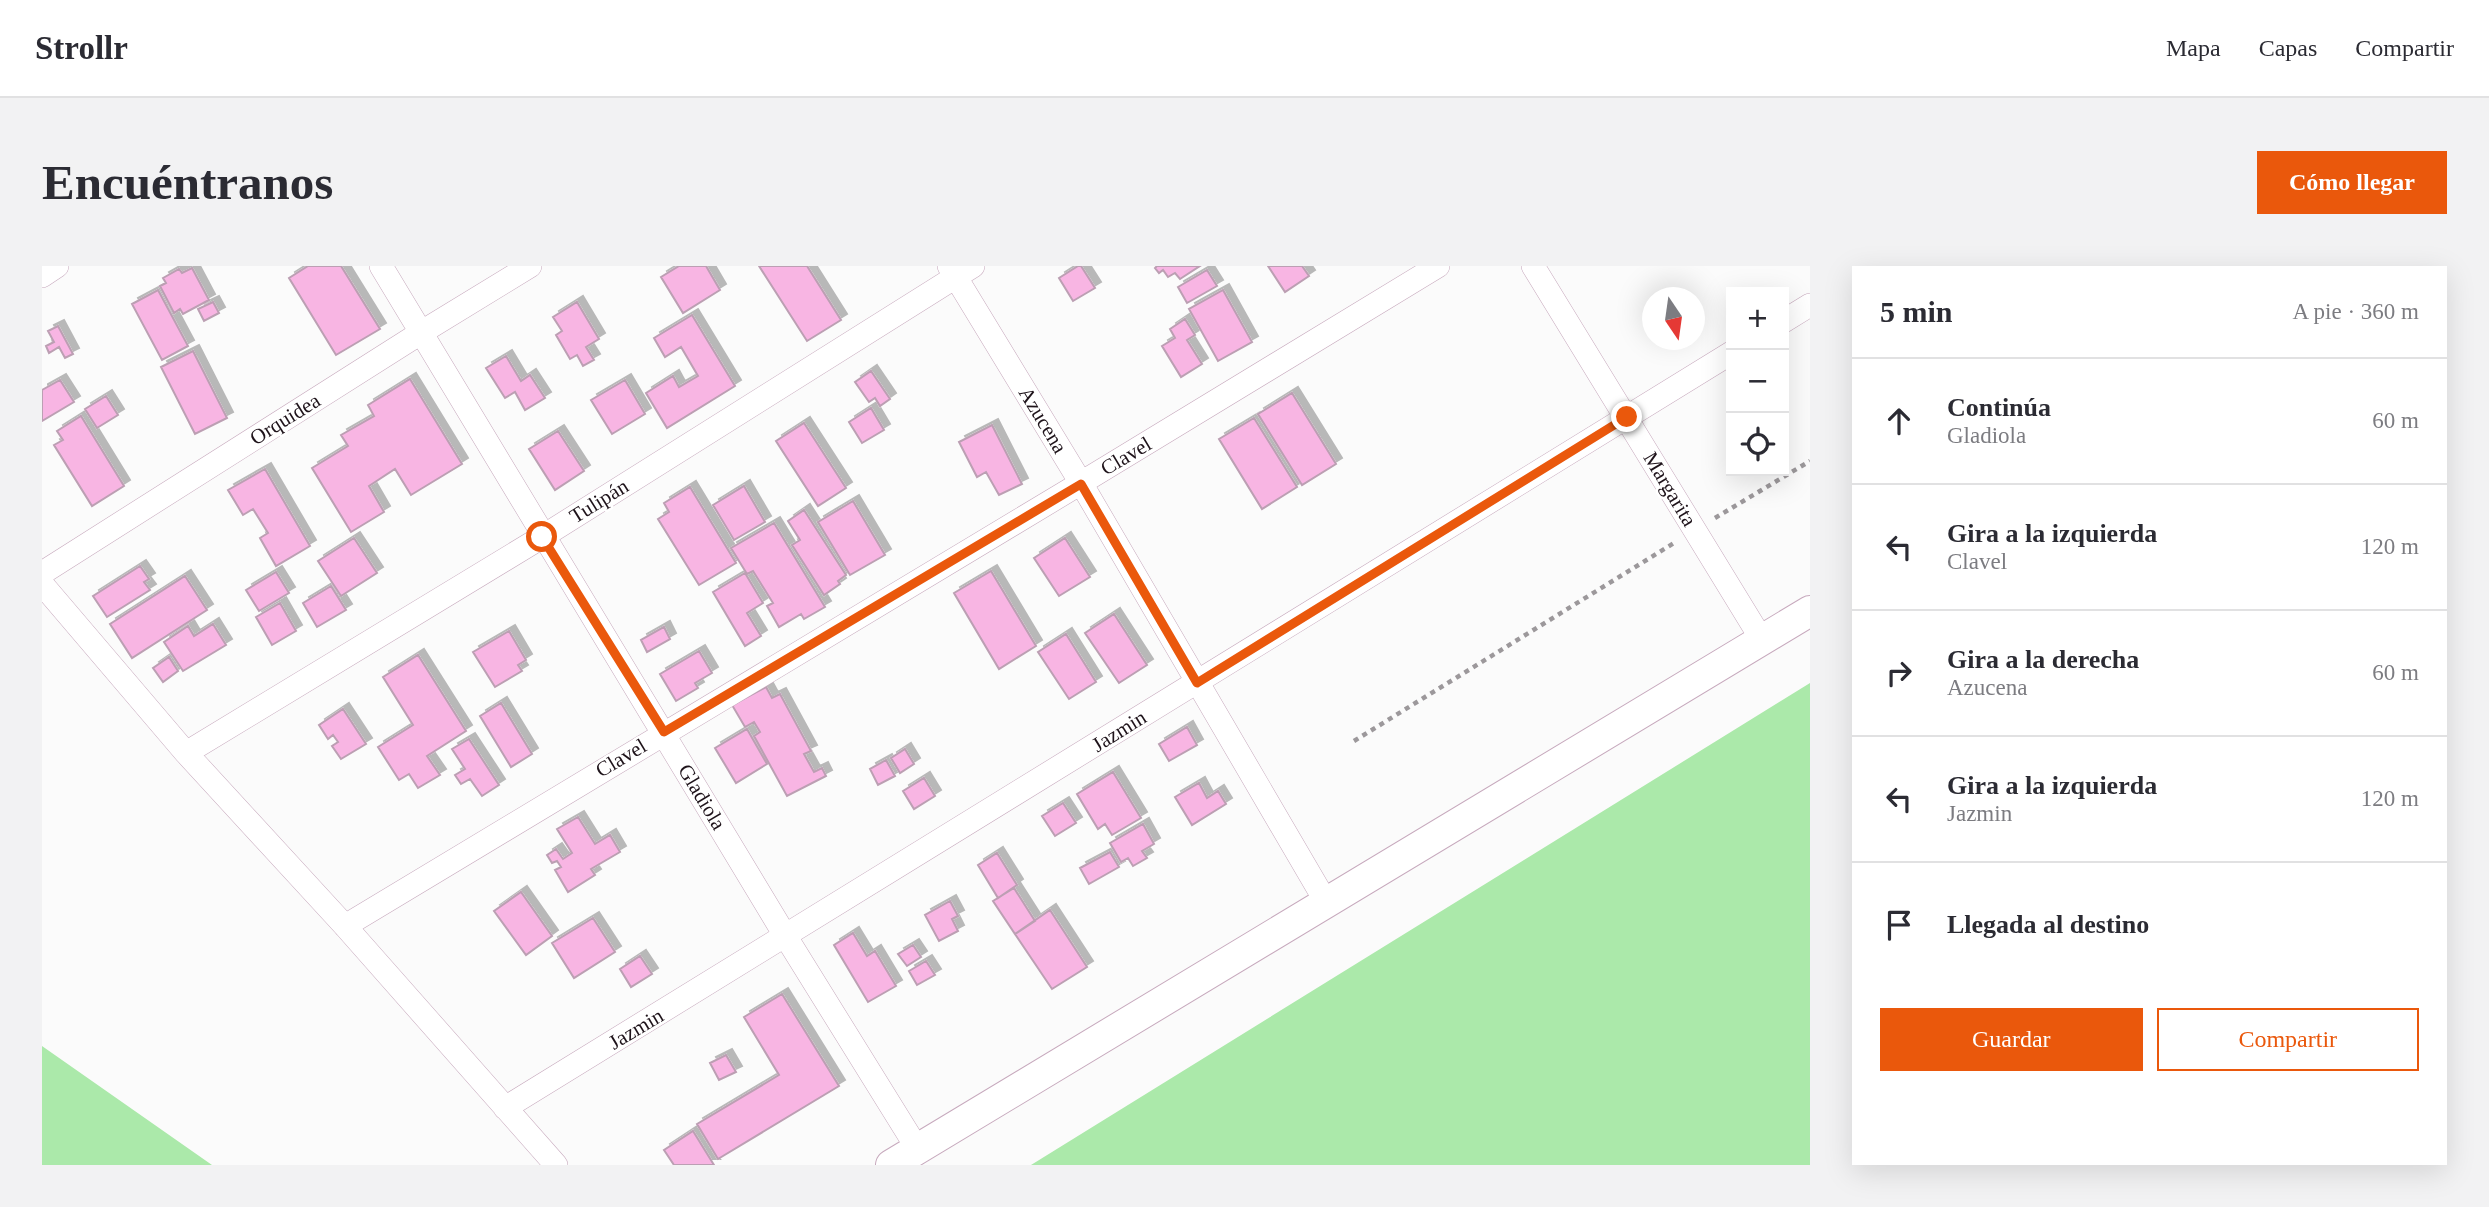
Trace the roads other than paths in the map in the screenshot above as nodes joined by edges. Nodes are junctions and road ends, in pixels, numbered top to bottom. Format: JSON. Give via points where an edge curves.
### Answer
{"nodes":[{"id":1,"x":57,"y":266,"type":"edge"},
{"id":2,"x":381,"y":266,"type":"edge"},
{"id":3,"x":530,"y":266,"type":"edge"},
{"id":4,"x":1438,"y":266,"type":"edge"},
{"id":5,"x":1533,"y":266,"type":"edge"},
{"id":6,"x":959,"y":270,"type":"edge"},
{"id":7,"x":42,"y":276,"type":"edge"},
{"id":8,"x":1810,"y":305,"type":"edge"},
{"id":9,"x":1789,"y":318,"type":"edge"},
{"id":10,"x":422,"y":332,"type":"junction"},
{"id":11,"x":1726,"y":357,"type":"edge"},
{"id":12,"x":1627,"y":417,"type":"junction"},
{"id":13,"x":1081,"y":484,"type":"junction"},
{"id":14,"x":542,"y":537,"type":"junction"},
{"id":15,"x":42,"y":573,"type":"edge"},
{"id":16,"x":42,"y":584,"type":"edge"},
{"id":17,"x":1810,"y":611,"type":"edge"},
{"id":18,"x":1762,"y":640,"type":"junction"},
{"id":19,"x":1197,"y":683,"type":"junction"},
{"id":20,"x":664,"y":732,"type":"junction"},
{"id":21,"x":186,"y":753,"type":"junction"},
{"id":22,"x":1325,"y":901,"type":"junction"},
{"id":23,"x":345,"y":926,"type":"junction"},
{"id":24,"x":786,"y":937,"type":"junction"},
{"id":25,"x":505,"y":1108,"type":"junction"},
{"id":26,"x":917,"y":1148,"type":"junction"},
{"id":27,"x":556,"y":1165,"type":"edge"},
{"id":28,"x":891,"y":1165,"type":"edge"}],
"edges":[{"from":1,"to":7,"type":"street"},
{"from":2,"to":10,"type":"street","name":"Gladiola"},
{"from":3,"to":10,"type":"street","name":"Orquidea"},
{"from":4,"to":13,"type":"street","name":"Clavel"},
{"from":5,"to":12,"type":"street","name":"Margarita"},
{"from":6,"to":13,"type":"street","name":"Azucena"},
{"from":6,"to":14,"type":"street","name":"Tulipán"},
{"from":8,"to":9,"type":"street"},
{"from":10,"to":14,"type":"street","name":"Gladiola"},
{"from":10,"to":15,"type":"street","name":"Orquidea"},
{"from":11,"to":12,"type":"street","name":"Jazmin"},
{"from":12,"to":18,"type":"street","name":"Margarita"},
{"from":12,"to":19,"type":"street","name":"Jazmin"},
{"from":13,"to":19,"type":"street","name":"Azucena"},
{"from":13,"to":20,"type":"street","name":"Clavel"},
{"from":14,"to":20,"type":"street","name":"Gladiola"},
{"from":14,"to":21,"type":"street","name":"Tulipán"},
{"from":16,"to":21,"type":"street"},
{"from":17,"to":18,"type":"street"},
{"from":18,"to":22,"type":"street"},
{"from":19,"to":22,"type":"street","name":"Azucena"},
{"from":19,"to":24,"type":"street","name":"Jazmin"},
{"from":20,"to":23,"type":"street","name":"Clavel"},
{"from":20,"to":24,"type":"street","name":"Gladiola"},
{"from":21,"to":23,"type":"street"},
{"from":22,"to":26,"type":"street"},
{"from":23,"to":25,"type":"street"},
{"from":24,"to":25,"type":"street","name":"Jazmin"},
{"from":24,"to":26,"type":"street","name":"Gladiola"},
{"from":25,"to":27,"type":"street"},
{"from":26,"to":28,"type":"street"}]}
